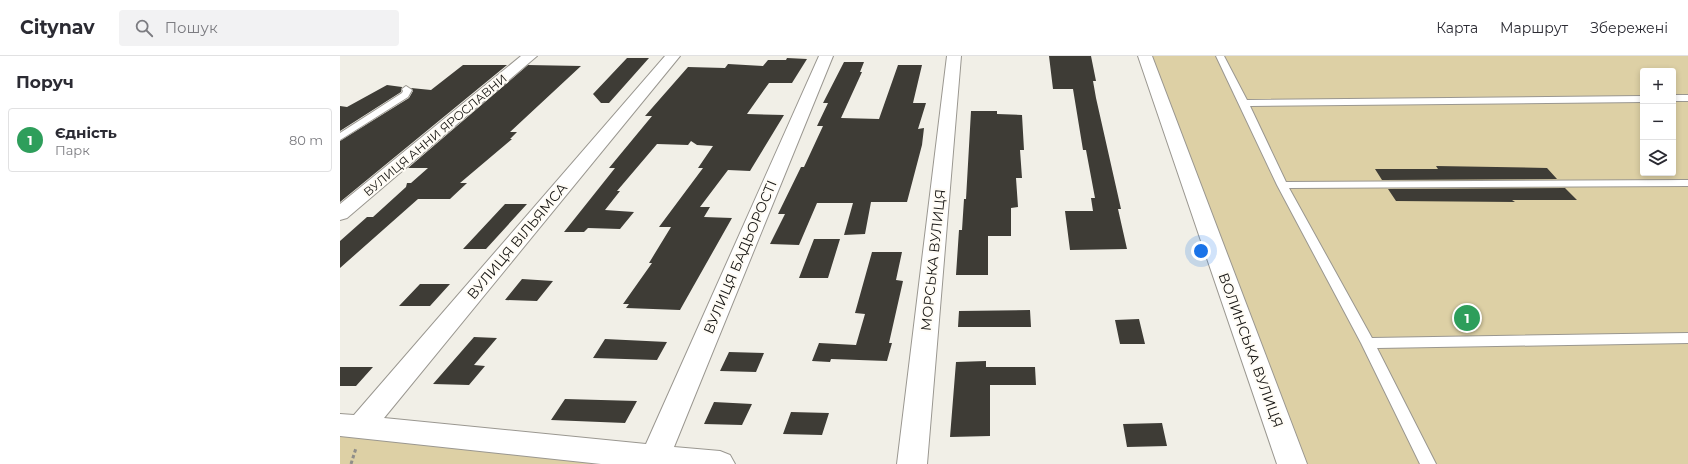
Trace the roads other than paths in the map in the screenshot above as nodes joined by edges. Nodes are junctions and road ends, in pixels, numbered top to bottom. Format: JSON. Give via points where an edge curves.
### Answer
{"nodes":[{"id":1,"x":530,"y":56,"type":"edge"},
{"id":2,"x":674,"y":56,"type":"edge"},
{"id":3,"x":826,"y":56,"type":"edge"},
{"id":4,"x":954,"y":56,"type":"edge"},
{"id":5,"x":1145,"y":56,"type":"edge"},
{"id":6,"x":1220,"y":56,"type":"edge"},
{"id":7,"x":406,"y":89,"type":"dead end"},
{"id":8,"x":1676,"y":98,"type":"edge"},
{"id":9,"x":1688,"y":98,"type":"edge"},
{"id":10,"x":1640,"y":99,"type":"edge"},
{"id":11,"x":1244,"y":102,"type":"junction"},
{"id":12,"x":340,"y":137,"type":"edge"},
{"id":13,"x":1688,"y":183,"type":"edge"},
{"id":14,"x":1282,"y":185,"type":"junction"},
{"id":15,"x":340,"y":214,"type":"edge"},
{"id":16,"x":1688,"y":338,"type":"edge"},
{"id":17,"x":1368,"y":343,"type":"junction"},
{"id":18,"x":350,"y":426,"type":"edge"},
{"id":19,"x":655,"y":457,"type":"junction"},
{"id":20,"x":720,"y":464,"type":"edge"},
{"id":21,"x":912,"y":464,"type":"edge"},
{"id":22,"x":1292,"y":464,"type":"edge"},
{"id":23,"x":1428,"y":464,"type":"edge"}],
"edges":[{"from":1,"to":15,"type":"street","name":"ВУЛИЦЯ АННИ ЯРОСЛАВНИ"},
{"from":2,"to":18,"type":"street","name":"ВУЛИЦЯ ВІЛЬЯМСА"},
{"from":3,"to":19,"type":"street","name":"ВУЛИЦЯ БАДЬОРОСТІ"},
{"from":4,"to":21,"type":"street","name":"МОРСЬКА ВУЛИЦЯ"},
{"from":5,"to":22,"type":"street","name":"ВОЛИНСЬКА ВУЛИЦЯ"},
{"from":6,"to":11,"type":"lane"},
{"from":7,"to":12,"type":"lane","via":[[408,90],[405,95]]},
{"from":8,"to":9,"type":"lane"},
{"from":10,"to":11,"type":"lane"},
{"from":11,"to":14,"type":"lane"},
{"from":13,"to":14,"type":"lane"},
{"from":14,"to":17,"type":"lane"},
{"from":16,"to":17,"type":"lane"},
{"from":17,"to":23,"type":"lane"},
{"from":18,"to":19,"type":"street"},
{"from":19,"to":20,"type":"street"}]}
